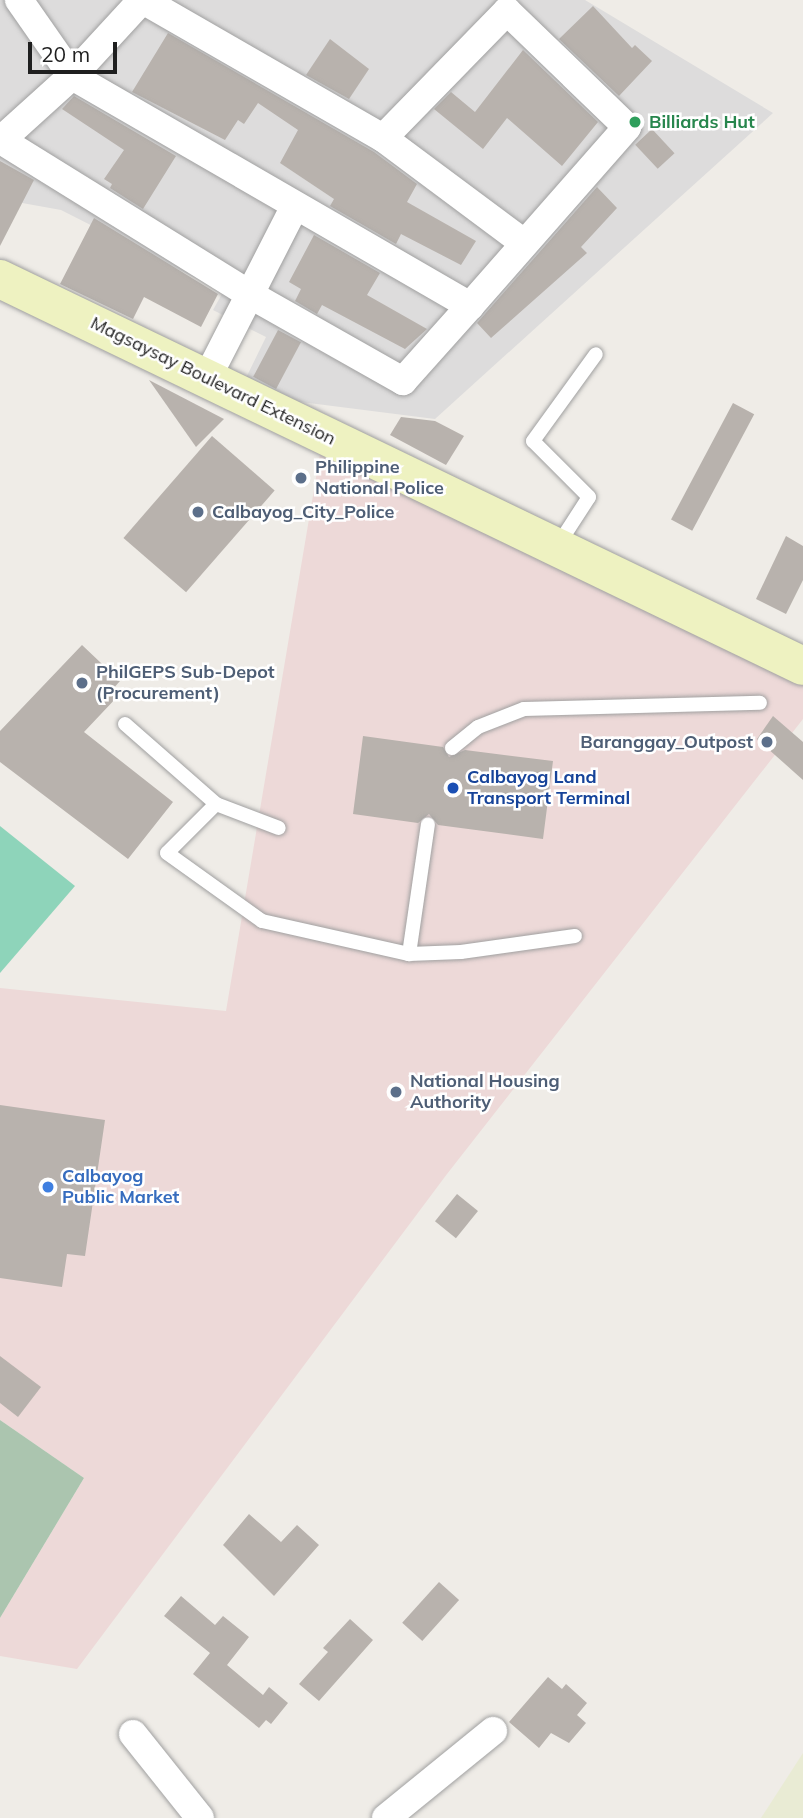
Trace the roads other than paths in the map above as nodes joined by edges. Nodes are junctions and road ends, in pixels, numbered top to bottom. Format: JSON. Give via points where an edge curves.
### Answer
{"nodes":[{"id":1,"x":19,"y":0,"type":"edge"},
{"id":2,"x":143,"y":0,"type":"edge"},
{"id":3,"x":72,"y":75,"type":"junction"},
{"id":4,"x":383,"y":138,"type":"junction"},
{"id":5,"x":2,"y":142,"type":"edge"},
{"id":6,"x":295,"y":206,"type":"junction"},
{"id":7,"x":524,"y":243,"type":"junction"},
{"id":8,"x":0,"y":279,"type":"edge"},
{"id":9,"x":249,"y":294,"type":"junction"},
{"id":10,"x":470,"y":306,"type":"junction"},
{"id":11,"x":596,"y":354,"type":"dead end"},
{"id":12,"x":208,"y":376,"type":"junction"},
{"id":13,"x":557,"y":547,"type":"junction"},
{"id":14,"x":803,"y":666,"type":"edge"},
{"id":15,"x":761,"y":703,"type":"dead end"},
{"id":16,"x":125,"y":724,"type":"dead end"},
{"id":17,"x":452,"y":748,"type":"dead end"},
{"id":18,"x":216,"y":804,"type":"junction"},
{"id":19,"x":428,"y":824,"type":"dead end"},
{"id":20,"x":279,"y":828,"type":"dead end"},
{"id":21,"x":575,"y":936,"type":"dead end"},
{"id":22,"x":409,"y":954,"type":"junction"},
{"id":23,"x":494,"y":1731,"type":"dead end"},
{"id":24,"x":133,"y":1734,"type":"dead end"},
{"id":25,"x":200,"y":1818,"type":"edge"},
{"id":26,"x":386,"y":1818,"type":"edge"}],
"edges":[{"from":1,"to":3,"type":"street"},
{"from":2,"to":3,"type":"street"},
{"from":2,"to":4,"type":"street"},
{"from":3,"to":5,"type":"street"},
{"from":3,"to":6,"type":"street"},
{"from":4,"to":7,"type":"street"},
{"from":4,"to":7,"type":"street","via":[[507,11],[627,127]]},
{"from":5,"to":9,"type":"street"},
{"from":6,"to":9,"type":"street"},
{"from":6,"to":10,"type":"street"},
{"from":7,"to":10,"type":"street"},
{"from":8,"to":12,"type":"street","name":"Magsaysay Boulevard Extension"},
{"from":9,"to":10,"type":"street","via":[[403,381]]},
{"from":9,"to":12,"type":"street"},
{"from":11,"to":13,"type":"lane","via":[[533,441],[589,497]]},
{"from":12,"to":13,"type":"street","name":"Magsaysay Boulevard Extension"},
{"from":13,"to":14,"type":"street","name":"Magsaysay Boulevard Extension"},
{"from":15,"to":17,"type":"lane","via":[[524,709],[478,727]]},
{"from":16,"to":18,"type":"lane"},
{"from":18,"to":20,"type":"lane"},
{"from":18,"to":22,"type":"lane","via":[[167,853],[261,921]]},
{"from":19,"to":22,"type":"lane"},
{"from":21,"to":22,"type":"lane","via":[[461,952]]},
{"from":23,"to":26,"type":"street"},
{"from":24,"to":25,"type":"street"}]}
